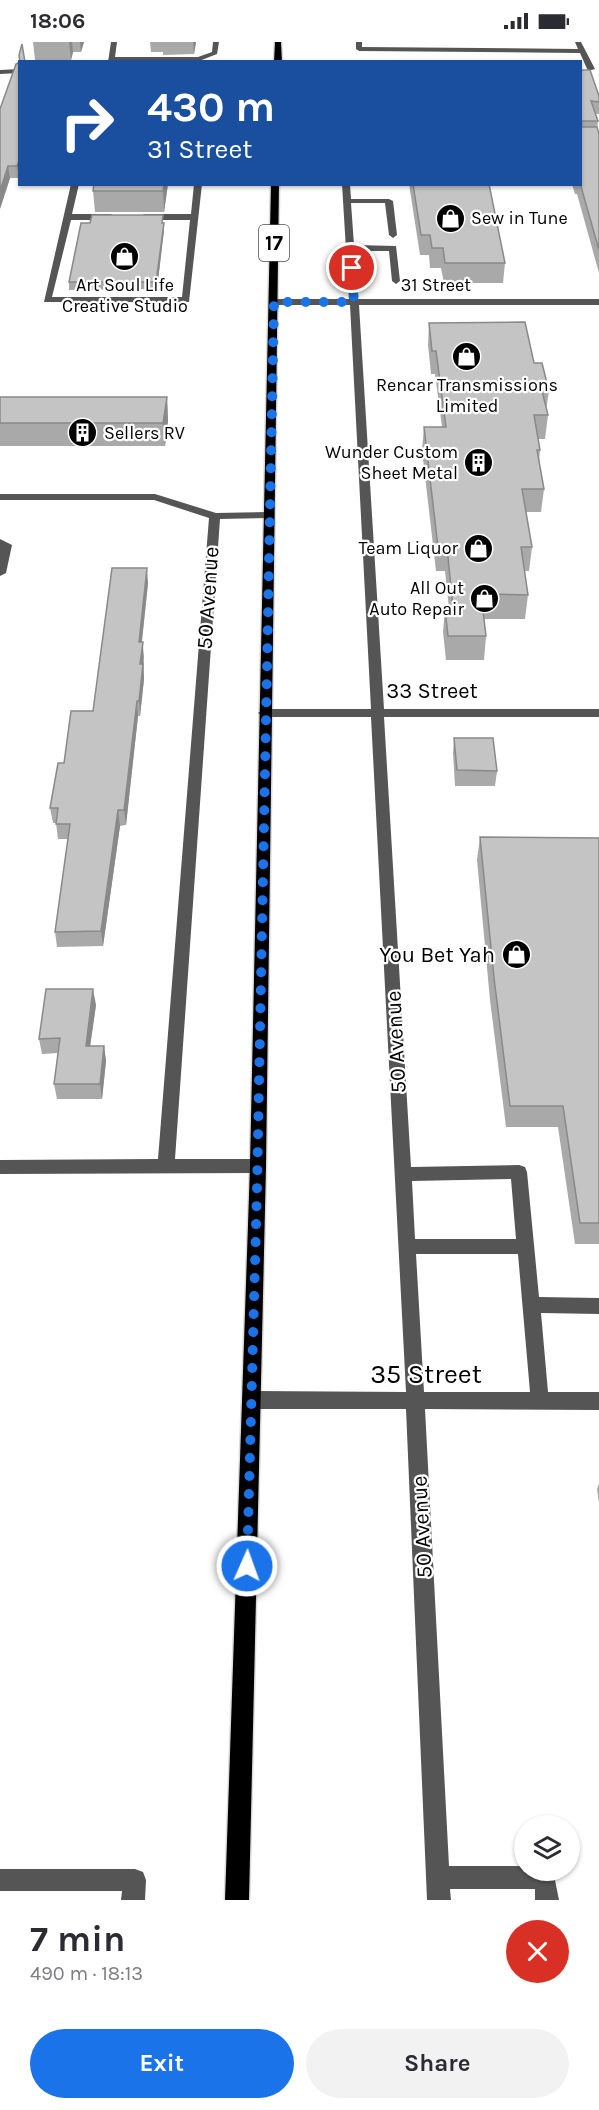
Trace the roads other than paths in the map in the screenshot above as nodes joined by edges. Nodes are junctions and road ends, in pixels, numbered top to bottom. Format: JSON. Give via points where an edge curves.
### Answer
{"nodes":[{"id":1,"x":114,"y":42,"type":"edge"},
{"id":2,"x":216,"y":42,"type":"edge"},
{"id":3,"x":278,"y":42,"type":"edge"},
{"id":4,"x":359,"y":42,"type":"edge"},
{"id":5,"x":464,"y":42,"type":"edge"},
{"id":6,"x":506,"y":42,"type":"edge"},
{"id":7,"x":405,"y":46,"type":"edge"},
{"id":8,"x":439,"y":50,"type":"junction"},
{"id":9,"x":581,"y":51,"type":"junction"},
{"id":10,"x":440,"y":59,"type":"dead end"},
{"id":11,"x":112,"y":60,"type":"edge"},
{"id":12,"x":278,"y":60,"type":"edge"},
{"id":13,"x":595,"y":69,"type":"edge"},
{"id":14,"x":18,"y":71,"type":"edge"},
{"id":15,"x":0,"y":72,"type":"edge"},
{"id":16,"x":75,"y":186,"type":"edge"},
{"id":17,"x":198,"y":186,"type":"edge"},
{"id":18,"x":275,"y":186,"type":"edge"},
{"id":19,"x":346,"y":186,"type":"edge"},
{"id":20,"x":348,"y":201,"type":"junction"},
{"id":21,"x":68,"y":217,"type":"junction"},
{"id":22,"x":124,"y":217,"type":"edge"},
{"id":23,"x":135,"y":217,"type":"edge"},
{"id":24,"x":195,"y":217,"type":"junction"},
{"id":25,"x":393,"y":235,"type":"dead end"},
{"id":26,"x":351,"y":248,"type":"junction"},
{"id":27,"x":396,"y":281,"type":"dead end"},
{"id":28,"x":274,"y":302,"type":"junction"},
{"id":29,"x":354,"y":302,"type":"junction"},
{"id":30,"x":599,"y":302,"type":"edge"},
{"id":31,"x":0,"y":497,"type":"edge"},
{"id":32,"x":269,"y":515,"type":"junction"},
{"id":33,"x":215,"y":516,"type":"junction"},
{"id":34,"x":0,"y":542,"type":"edge"},
{"id":35,"x":0,"y":573,"type":"edge"},
{"id":36,"x":377,"y":712,"type":"junction"},
{"id":37,"x":599,"y":712,"type":"edge"},
{"id":38,"x":264,"y":713,"type":"junction"},
{"id":39,"x":166,"y":1166,"type":"junction"},
{"id":40,"x":258,"y":1166,"type":"junction"},
{"id":41,"x":0,"y":1167,"type":"edge"},
{"id":42,"x":403,"y":1174,"type":"junction"},
{"id":43,"x":407,"y":1246,"type":"junction"},
{"id":44,"x":526,"y":1247,"type":"junction"},
{"id":45,"x":532,"y":1305,"type":"junction"},
{"id":46,"x":599,"y":1306,"type":"edge"},
{"id":47,"x":252,"y":1400,"type":"junction"},
{"id":48,"x":415,"y":1400,"type":"junction"},
{"id":49,"x":599,"y":1401,"type":"edge"},
{"id":50,"x":540,"y":1402,"type":"junction"},
{"id":51,"x":438,"y":1877,"type":"junction"},
{"id":52,"x":0,"y":1880,"type":"edge"},
{"id":53,"x":134,"y":1890,"type":"edge"},
{"id":54,"x":237,"y":1900,"type":"edge"},
{"id":55,"x":439,"y":1900,"type":"edge"},
{"id":56,"x":547,"y":1900,"type":"edge"}],
"edges":[{"from":1,"to":11,"type":"street"},
{"from":2,"to":11,"type":"street","via":[[215,53],[200,59]]},
{"from":3,"to":12,"type":"main road"},
{"from":4,"to":7,"type":"street","via":[[359,50]]},
{"from":5,"to":8,"type":"street"},
{"from":6,"to":9,"type":"street","via":[[578,42]]},
{"from":7,"to":8,"type":"street"},
{"from":8,"to":9,"type":"street"},
{"from":8,"to":10,"type":"street"},
{"from":9,"to":13,"type":"street"},
{"from":14,"to":15,"type":"street"},
{"from":16,"to":21,"type":"street"},
{"from":17,"to":24,"type":"street"},
{"from":18,"to":28,"type":"main road","number":"17"},
{"from":19,"to":20,"type":"street","name":"50 Avenue"},
{"from":20,"to":25,"type":"street","via":[[389,201]]},
{"from":20,"to":26,"type":"street","name":"50 Avenue"},
{"from":21,"to":22,"type":"street"},
{"from":21,"to":24,"type":"street","via":[[47,300],[186,300]]},
{"from":23,"to":24,"type":"street"},
{"from":26,"to":27,"type":"street","via":[[393,248]]},
{"from":26,"to":29,"type":"street","name":"50 Avenue"},
{"from":28,"to":29,"type":"street","name":"31 Street"},
{"from":28,"to":32,"type":"main road","number":"17"},
{"from":29,"to":30,"type":"street","name":"31 Street"},
{"from":29,"to":36,"type":"street","name":"50 Avenue"},
{"from":31,"to":33,"type":"street","via":[[155,497]]},
{"from":32,"to":33,"type":"street","name":"50 Avenue"},
{"from":32,"to":38,"type":"main road","number":"17"},
{"from":33,"to":39,"type":"street","name":"50 Avenue"},
{"from":34,"to":35,"type":"street","via":[[6,545]]},
{"from":36,"to":37,"type":"street","name":"33 Street"},
{"from":36,"to":38,"type":"street","name":"33 Street"},
{"from":36,"to":42,"type":"street","name":"50 Avenue"},
{"from":38,"to":40,"type":"main road","number":"17"},
{"from":39,"to":40,"type":"street"},
{"from":39,"to":41,"type":"street"},
{"from":40,"to":47,"type":"main road","number":"17"},
{"from":42,"to":43,"type":"street","name":"50 Avenue"},
{"from":42,"to":44,"type":"street","via":[[519,1172]]},
{"from":43,"to":44,"type":"street"},
{"from":43,"to":48,"type":"street","name":"50 Avenue"},
{"from":44,"to":45,"type":"street"},
{"from":45,"to":46,"type":"street"},
{"from":45,"to":50,"type":"street"},
{"from":47,"to":48,"type":"street","name":"35 Street"},
{"from":47,"to":54,"type":"main road","number":"17"},
{"from":48,"to":50,"type":"street","name":"35 Street"},
{"from":48,"to":51,"type":"street","name":"50 Avenue"},
{"from":49,"to":50,"type":"street","name":"35 Street"},
{"from":51,"to":55,"type":"street","name":"50 Avenue"},
{"from":51,"to":56,"type":"street","via":[[545,1878]]},
{"from":52,"to":53,"type":"street"}]}
